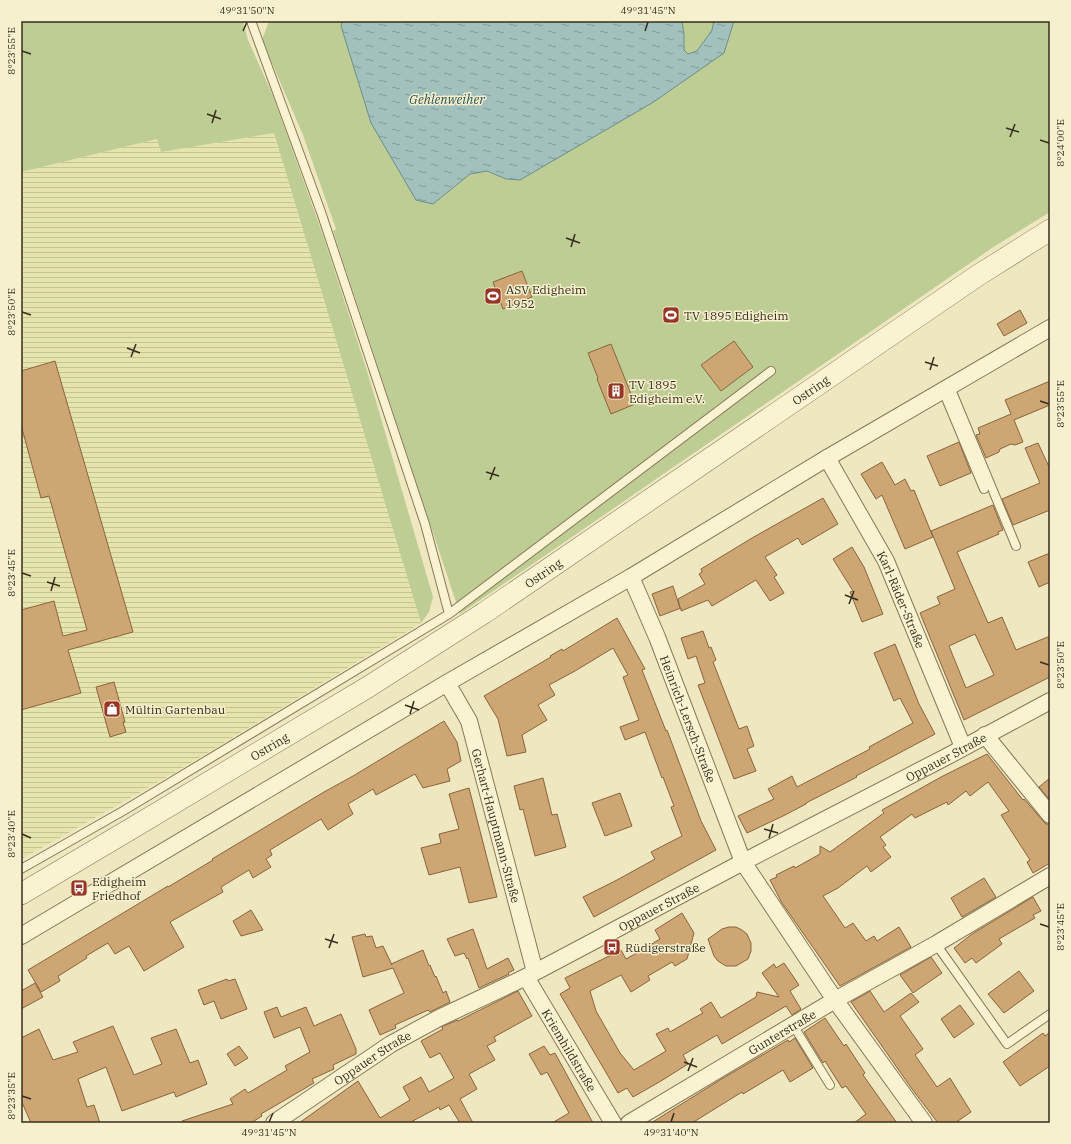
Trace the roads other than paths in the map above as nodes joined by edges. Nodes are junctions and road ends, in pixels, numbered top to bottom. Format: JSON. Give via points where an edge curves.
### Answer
{"nodes":[{"id":1,"x":260,"y":21,"type":"edge"},
{"id":2,"x":252,"y":24,"type":"edge"},
{"id":3,"x":1050,"y":230,"type":"edge"},
{"id":4,"x":1050,"y":328,"type":"edge"},
{"id":5,"x":771,"y":371,"type":"dead end"},
{"id":6,"x":946,"y":389,"type":"junction"},
{"id":7,"x":827,"y":458,"type":"junction"},
{"id":8,"x":984,"y":490,"type":"dead end"},
{"id":9,"x":1016,"y":546,"type":"dead end"},
{"id":10,"x":631,"y":577,"type":"junction"},
{"id":11,"x":448,"y":614,"type":"junction"},
{"id":12,"x":447,"y":683,"type":"junction"},
{"id":13,"x":1050,"y":701,"type":"edge"},
{"id":14,"x":985,"y":735,"type":"junction"},
{"id":15,"x":963,"y":747,"type":"junction"},
{"id":16,"x":1050,"y":815,"type":"edge"},
{"id":17,"x":743,"y":862,"type":"junction"},
{"id":18,"x":21,"y":869,"type":"edge"},
{"id":19,"x":1050,"y":876,"type":"edge"},
{"id":20,"x":21,"y":894,"type":"edge"},
{"id":21,"x":21,"y":936,"type":"edge"},
{"id":22,"x":936,"y":944,"type":"junction"},
{"id":23,"x":531,"y":974,"type":"junction"},
{"id":24,"x":835,"y":1000,"type":"junction"},
{"id":25,"x":1050,"y":1014,"type":"edge"},
{"id":26,"x":793,"y":1025,"type":"junction"},
{"id":27,"x":830,"y":1084,"type":"dead end"},
{"id":28,"x":274,"y":1123,"type":"edge"},
{"id":29,"x":613,"y":1123,"type":"edge"},
{"id":30,"x":629,"y":1123,"type":"edge"},
{"id":31,"x":924,"y":1123,"type":"edge"}],
"edges":[{"from":1,"to":2,"type":"lane"},
{"from":2,"to":11,"type":"lane","via":[[346,286],[425,524]]},
{"from":3,"to":20,"type":"street","name":"Ostring","via":[[977,276],[484,613],[368,687]]},
{"from":4,"to":6,"type":"street"},
{"from":5,"to":11,"type":"lane"},
{"from":6,"to":7,"type":"street"},
{"from":6,"to":8,"type":"lane"},
{"from":6,"to":9,"type":"lane"},
{"from":7,"to":10,"type":"street"},
{"from":7,"to":15,"type":"street","name":"Karl-Räder-Straße","via":[[886,561]]},
{"from":10,"to":12,"type":"street"},
{"from":10,"to":17,"type":"street","name":"Heinrich-Lersch-Straße","via":[[657,637]]},
{"from":11,"to":18,"type":"lane","via":[[123,811]]},
{"from":12,"to":21,"type":"street"},
{"from":12,"to":23,"type":"street","name":"Gerhart-Hauptmann-Straße","via":[[469,721]]},
{"from":13,"to":14,"type":"street","name":"Oppauer Straße"},
{"from":14,"to":15,"type":"street","name":"Oppauer Straße"},
{"from":14,"to":16,"type":"street"},
{"from":15,"to":17,"type":"street","name":"Oppauer Straße"},
{"from":17,"to":23,"type":"street","name":"Oppauer Straße"},
{"from":17,"to":24,"type":"street"},
{"from":19,"to":22,"type":"street","name":"Gunterstraße"},
{"from":22,"to":24,"type":"street","name":"Gunterstraße"},
{"from":22,"to":25,"type":"lane","via":[[1007,1044]]},
{"from":23,"to":28,"type":"street","name":"Oppauer Straße","via":[[391,1044]]},
{"from":23,"to":29,"type":"street","name":"Kriemhildstraße"},
{"from":24,"to":26,"type":"street","name":"Gunterstraße"},
{"from":24,"to":31,"type":"street"},
{"from":26,"to":27,"type":"lane"},
{"from":26,"to":30,"type":"street","name":"Gunterstraße"}]}
